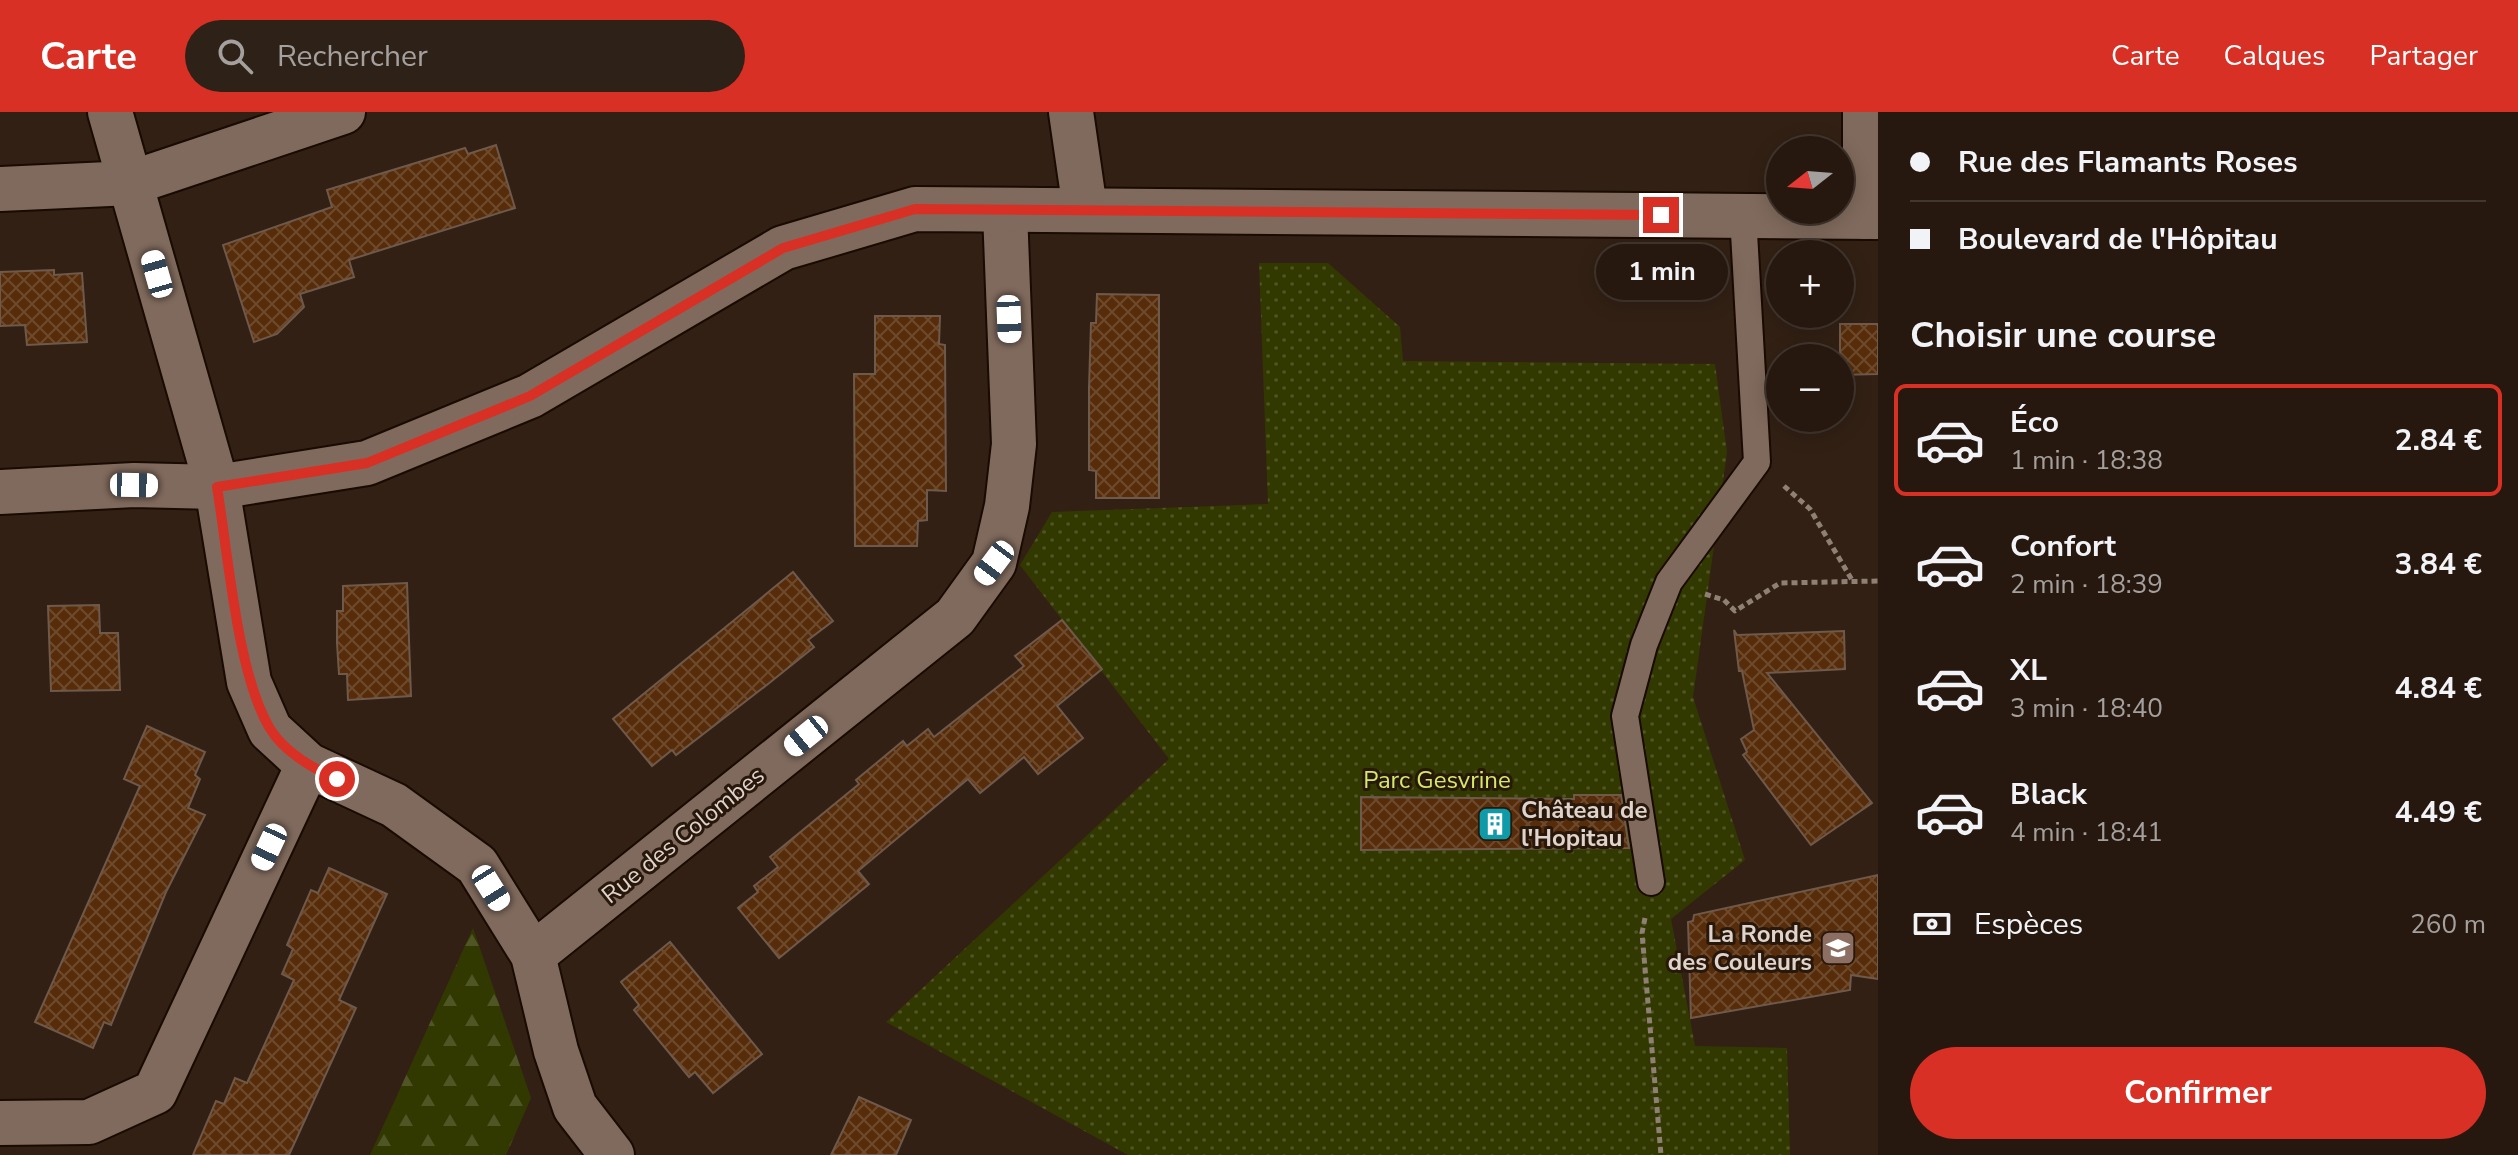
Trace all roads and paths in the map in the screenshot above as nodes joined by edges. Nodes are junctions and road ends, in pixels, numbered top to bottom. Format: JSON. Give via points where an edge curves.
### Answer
{"nodes":[{"id":1,"x":110,"y":112,"type":"edge"},
{"id":2,"x":343,"y":112,"type":"edge"},
{"id":3,"x":1071,"y":112,"type":"edge"},
{"id":4,"x":1865,"y":112,"type":"edge"},
{"id":5,"x":131,"y":183,"type":"junction"},
{"id":6,"x":0,"y":189,"type":"edge"},
{"id":7,"x":1085,"y":209,"type":"junction"},
{"id":8,"x":1005,"y":212,"type":"junction"},
{"id":9,"x":1743,"y":215,"type":"junction"},
{"id":10,"x":1871,"y":217,"type":"edge"},
{"id":11,"x":1757,"y":462,"type":"junction"},
{"id":12,"x":217,"y":487,"type":"junction"},
{"id":13,"x":0,"y":492,"type":"edge"},
{"id":14,"x":1853,"y":581,"type":"junction"},
{"id":15,"x":1878,"y":581,"type":"edge"},
{"id":16,"x":1669,"y":582,"type":"junction"},
{"id":17,"x":308,"y":765,"type":"junction"},
{"id":18,"x":1651,"y":882,"type":"joint"},
{"id":19,"x":533,"y":955,"type":"junction"},
{"id":20,"x":0,"y":1123,"type":"edge"},
{"id":21,"x":612,"y":1155,"type":"edge"},
{"id":22,"x":1661,"y":1155,"type":"edge"}],
"edges":[{"from":1,"to":5,"type":"street"},
{"from":2,"to":5,"type":"street"},
{"from":3,"to":7,"type":"street"},
{"from":4,"to":10,"type":"street"},
{"from":5,"to":6,"type":"street"},
{"from":5,"to":12,"type":"street"},
{"from":7,"to":8,"type":"street"},
{"from":7,"to":9,"type":"street"},
{"from":8,"to":12,"type":"street","via":[[915,209],[783,248],[530,396],[367,463]]},
{"from":8,"to":19,"type":"street","name":"Rue des Colombes","via":[[1014,444],[994,563],[955,617]]},
{"from":9,"to":10,"type":"street"},
{"from":9,"to":11,"type":"lane"},
{"from":11,"to":14,"type":"path","via":[[1810,509]]},
{"from":11,"to":16,"type":"lane"},
{"from":12,"to":13,"type":"street"},
{"from":12,"to":17,"type":"street","via":[[249,682],[270,730]]},
{"from":14,"to":15,"type":"path"},
{"from":14,"to":16,"type":"path","via":[[1780,583],[1735,611],[1724,600]]},
{"from":16,"to":18,"type":"lane","via":[[1644,645],[1625,716]]},
{"from":17,"to":19,"type":"street","via":[[394,805],[477,865]]},
{"from":17,"to":20,"type":"street","via":[[155,1092],[89,1122]]},
{"from":18,"to":22,"type":"path","via":[[1642,933]]},
{"from":19,"to":21,"type":"street","via":[[575,1107]]}]}
